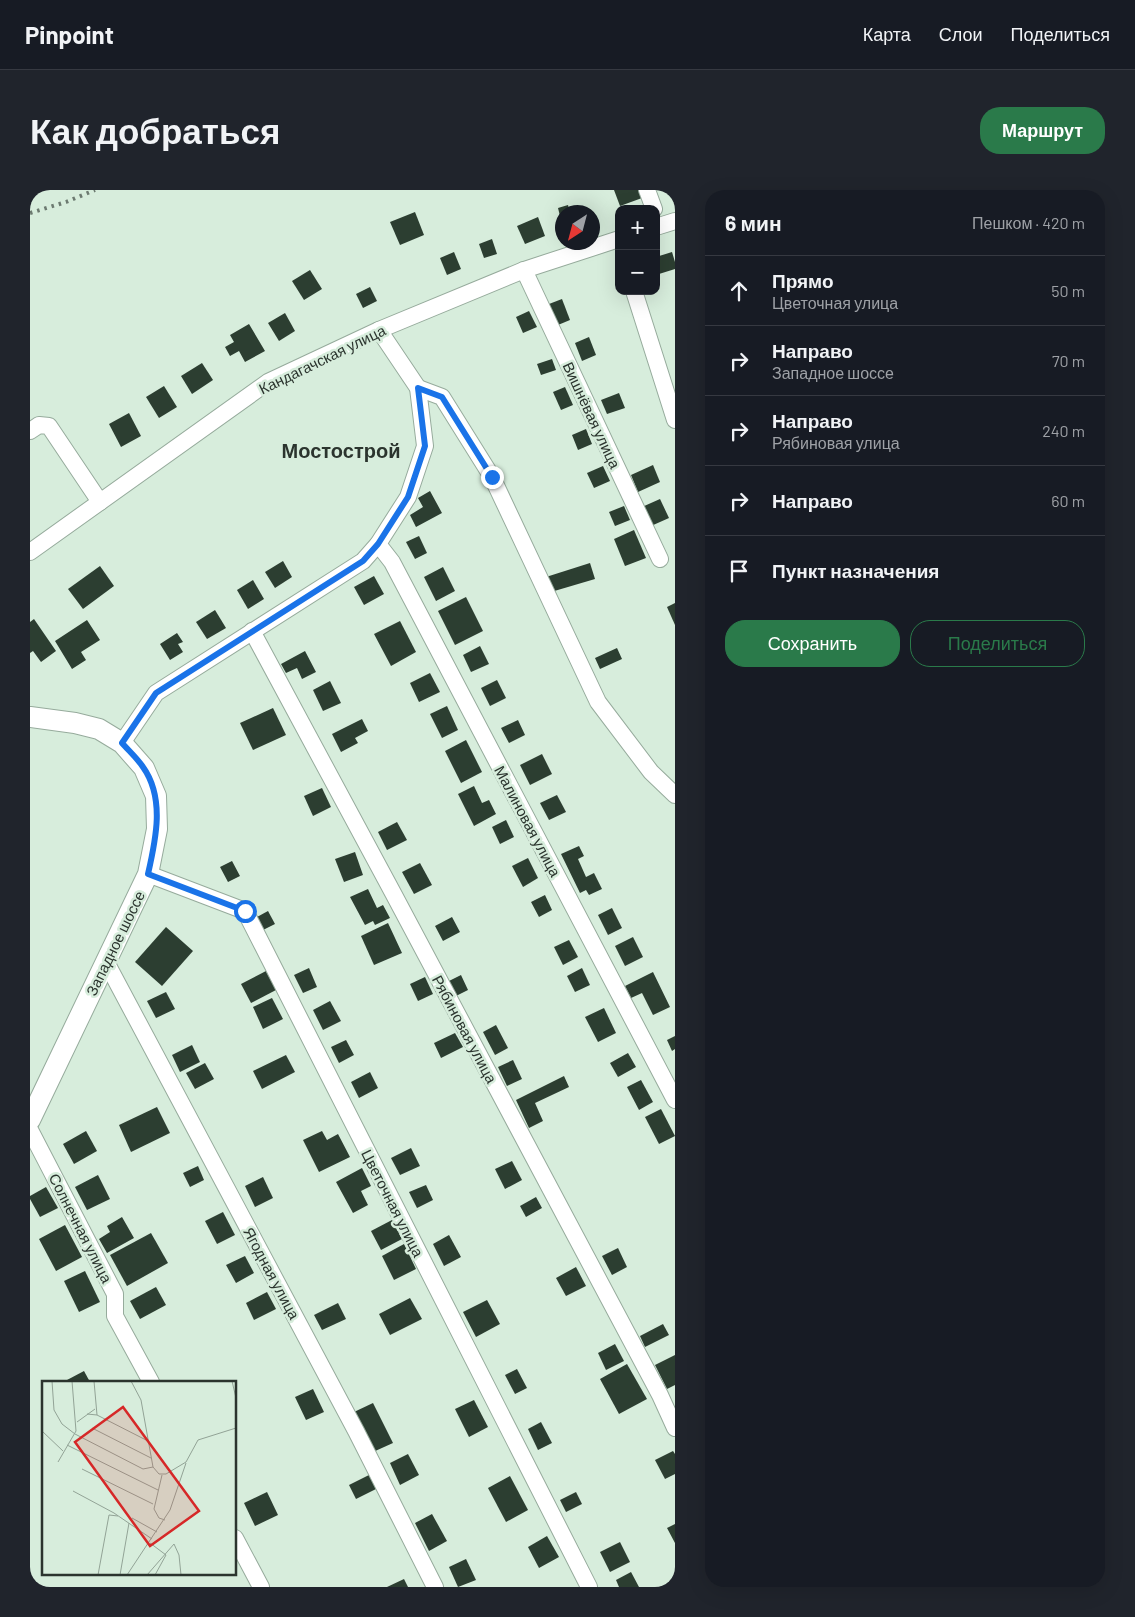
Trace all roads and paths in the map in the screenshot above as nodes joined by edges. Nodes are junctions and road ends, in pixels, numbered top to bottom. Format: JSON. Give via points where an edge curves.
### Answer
{"nodes":[{"id":1,"x":647,"y":190,"type":"edge"},
{"id":2,"x":653,"y":205,"type":"edge"},
{"id":3,"x":615,"y":241,"type":"edge"},
{"id":4,"x":524,"y":270,"type":"junction"},
{"id":5,"x":635,"y":295,"type":"edge"},
{"id":6,"x":379,"y":330,"type":"junction"},
{"id":7,"x":418,"y":388,"type":"junction"},
{"id":8,"x":675,"y":420,"type":"edge"},
{"id":9,"x":30,"y":431,"type":"edge"},
{"id":10,"x":100,"y":502,"type":"junction"},
{"id":11,"x":378,"y":544,"type":"junction"},
{"id":12,"x":30,"y":552,"type":"edge"},
{"id":13,"x":660,"y":560,"type":"dead end"},
{"id":14,"x":252,"y":631,"type":"junction"},
{"id":15,"x":30,"y":717,"type":"edge"},
{"id":16,"x":122,"y":743,"type":"junction"},
{"id":17,"x":675,"y":795,"type":"edge"},
{"id":18,"x":148,"y":874,"type":"junction"},
{"id":19,"x":105,"y":960,"type":"junction"},
{"id":20,"x":675,"y":1100,"type":"edge"},
{"id":21,"x":30,"y":1120,"type":"edge"},
{"id":22,"x":30,"y":1130,"type":"edge"},
{"id":23,"x":150,"y":1381,"type":"edge"},
{"id":24,"x":675,"y":1428,"type":"edge"},
{"id":25,"x":236,"y":1540,"type":"edge"},
{"id":26,"x":261,"y":1587,"type":"edge"},
{"id":27,"x":435,"y":1587,"type":"edge"},
{"id":28,"x":589,"y":1587,"type":"edge"}],
"edges":[{"from":1,"to":2,"type":"street"},
{"from":3,"to":4,"type":"street","name":"Кандагачская улица"},
{"from":4,"to":6,"type":"street","name":"Кандагачская улица"},
{"from":4,"to":13,"type":"street","name":"Вишнёвая улица"},
{"from":5,"to":8,"type":"street"},
{"from":6,"to":7,"type":"street"},
{"from":6,"to":10,"type":"street","name":"Кандагачская улица","via":[[268,382]]},
{"from":7,"to":11,"type":"street","via":[[425,446],[408,497]]},
{"from":7,"to":17,"type":"street","via":[[442,397],[492,477],[598,702],[651,772]]},
{"from":9,"to":10,"type":"street","via":[[39,425],[49,426]]},
{"from":10,"to":12,"type":"street","name":"Кандагачская улица"},
{"from":11,"to":14,"type":"street","via":[[363,561]]},
{"from":11,"to":20,"type":"street","name":"Малиновая улица","via":[[392,562]]},
{"from":14,"to":16,"type":"street","via":[[156,693]]},
{"from":14,"to":24,"type":"street","name":"Рябиновая улица"},
{"from":15,"to":16,"type":"main road","name":"Западное шоссе","via":[[99,729]]},
{"from":16,"to":18,"type":"main road","name":"Западное шоссе","via":[[144,768],[156,796],[157,829]]},
{"from":18,"to":19,"type":"main road","name":"Западное шоссе"},
{"from":18,"to":28,"type":"street","name":"Цветочная улица","via":[[245,911]]},
{"from":19,"to":21,"type":"main road","name":"Западное шоссе"},
{"from":19,"to":27,"type":"street","name":"Ягодная улица","via":[[356,1431]]},
{"from":22,"to":23,"type":"street","name":"Солнечная улица","via":[[115,1294],[115,1316]]},
{"from":25,"to":26,"type":"street"}]}
